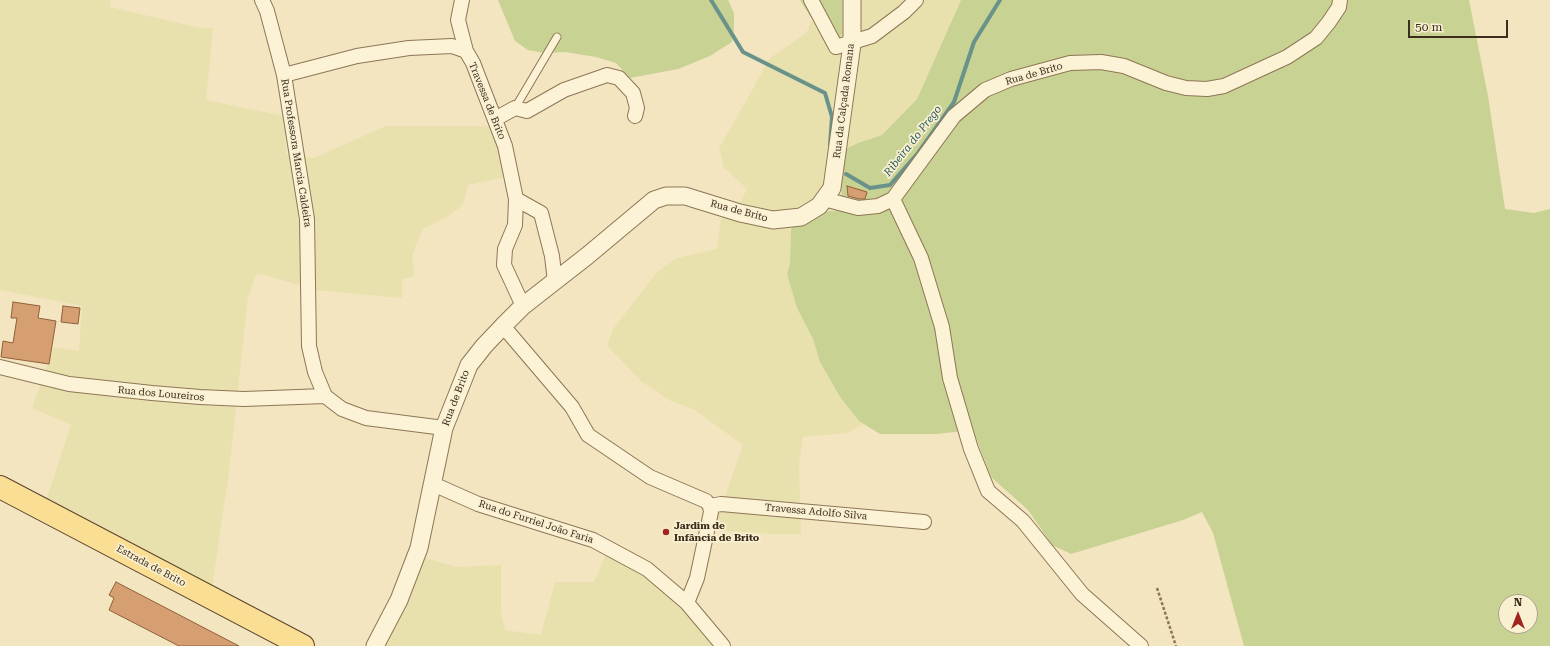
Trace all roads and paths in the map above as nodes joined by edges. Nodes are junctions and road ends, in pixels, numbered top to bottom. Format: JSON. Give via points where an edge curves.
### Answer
{"nodes":[{"id":1,"x":262,"y":0,"type":"edge"},
{"id":2,"x":462,"y":0,"type":"edge"},
{"id":3,"x":811,"y":0,"type":"edge"},
{"id":4,"x":852,"y":0,"type":"edge"},
{"id":5,"x":916,"y":0,"type":"edge"},
{"id":6,"x":1340,"y":0,"type":"edge"},
{"id":7,"x":556,"y":37,"type":"dead end"},
{"id":8,"x":852,"y":44,"type":"junction"},
{"id":9,"x":466,"y":51,"type":"junction"},
{"id":10,"x":284,"y":75,"type":"junction"},
{"id":11,"x":515,"y":108,"type":"junction"},
{"id":12,"x":635,"y":116,"type":"dead end"},
{"id":13,"x":495,"y":119,"type":"junction"},
{"id":14,"x":516,"y":199,"type":"junction"},
{"id":15,"x":824,"y":199,"type":"junction"},
{"id":16,"x":893,"y":199,"type":"junction"},
{"id":17,"x":555,"y":282,"type":"junction"},
{"id":18,"x":523,"y":306,"type":"junction"},
{"id":19,"x":503,"y":326,"type":"junction"},
{"id":20,"x":0,"y":367,"type":"edge"},
{"id":21,"x":325,"y":396,"type":"junction"},
{"id":22,"x":444,"y":428,"type":"junction"},
{"id":23,"x":433,"y":484,"type":"junction"},
{"id":24,"x":0,"y":487,"type":"edge"},
{"id":25,"x":710,"y":506,"type":"junction"},
{"id":26,"x":924,"y":522,"type":"dead end"},
{"id":27,"x":1157,"y":588,"type":"dead end"},
{"id":28,"x":687,"y":603,"type":"junction"},
{"id":29,"x":303,"y":646,"type":"edge"},
{"id":30,"x":375,"y":646,"type":"edge"},
{"id":31,"x":723,"y":646,"type":"edge"},
{"id":32,"x":1141,"y":646,"type":"edge"},
{"id":33,"x":1176,"y":646,"type":"edge"}],
"edges":[{"from":1,"to":10,"type":"street","name":"Rua Professora Marcia Caldeira"},
{"from":2,"to":9,"type":"street","via":[[458,20]]},
{"from":3,"to":8,"type":"street","via":[[836,47]]},
{"from":4,"to":8,"type":"street","name":"Rua da Calçada Romana"},
{"from":5,"to":8,"type":"street","via":[[872,36]]},
{"from":6,"to":16,"type":"street","name":"Rua de Brito","via":[[1329,22],[1316,38],[1287,57],[1224,86],[1207,89],[1186,88],[1124,66],[1101,62],[1070,64],[1011,79],[985,90],[954,116]]},
{"from":7,"to":11,"type":"lane"},
{"from":8,"to":15,"type":"street","name":"Rua da Calçada Romana","via":[[832,188]]},
{"from":9,"to":10,"type":"street","name":"Travessa de Brito","via":[[452,46],[409,48],[358,56]]},
{"from":9,"to":13,"type":"street","name":"Travessa de Brito"},
{"from":10,"to":21,"type":"street","name":"Rua Professora Marcia Caldeira","via":[[307,219],[309,346],[315,372]]},
{"from":11,"to":12,"type":"street","via":[[527,110],[564,90],[606,75],[619,78],[633,93],[637,108]]},
{"from":11,"to":13,"type":"street"},
{"from":13,"to":14,"type":"street","name":"Travessa de Brito","via":[[505,146]]},
{"from":14,"to":17,"type":"street","via":[[541,213],[552,256]]},
{"from":14,"to":18,"type":"street","name":"Travessa de Brito","via":[[515,225],[505,249],[504,265]]},
{"from":15,"to":16,"type":"street","via":[[858,208],[878,206]]},
{"from":15,"to":17,"type":"street","name":"Rua de Brito","via":[[819,206],[801,217],[773,220],[685,196],[666,196],[654,200]]},
{"from":16,"to":32,"type":"street","via":[[921,258],[942,327],[950,378],[971,449],[988,491],[1022,521],[1082,594]]},
{"from":17,"to":18,"type":"street","name":"Rua de Brito"},
{"from":18,"to":19,"type":"street","name":"Rua de Brito"},
{"from":19,"to":22,"type":"street","name":"Rua de Brito","via":[[469,365]]},
{"from":19,"to":25,"type":"street","via":[[572,407],[588,435],[650,477],[706,501]]},
{"from":20,"to":21,"type":"street","name":"Rua dos Loureiros","via":[[69,384],[152,394],[244,399]]},
{"from":21,"to":22,"type":"street","name":"Rua Professora Marcia Caldeira","via":[[342,409],[366,418]]},
{"from":22,"to":23,"type":"street","name":"Rua de Brito"},
{"from":23,"to":28,"type":"street","name":"Rua do Furriel João Faria","via":[[478,504],[592,540],[647,569]]},
{"from":23,"to":30,"type":"street","name":"Rua de Brito","via":[[419,548],[399,600]]},
{"from":24,"to":29,"type":"main road","name":"Estrada de Brito"},
{"from":25,"to":26,"type":"street","name":"Travessa Adolfo Silva","via":[[721,504]]},
{"from":25,"to":28,"type":"street","via":[[711,512],[697,578]]},
{"from":27,"to":33,"type":"path"},
{"from":28,"to":31,"type":"street","name":"Rua do Furriel João Faria"}]}
